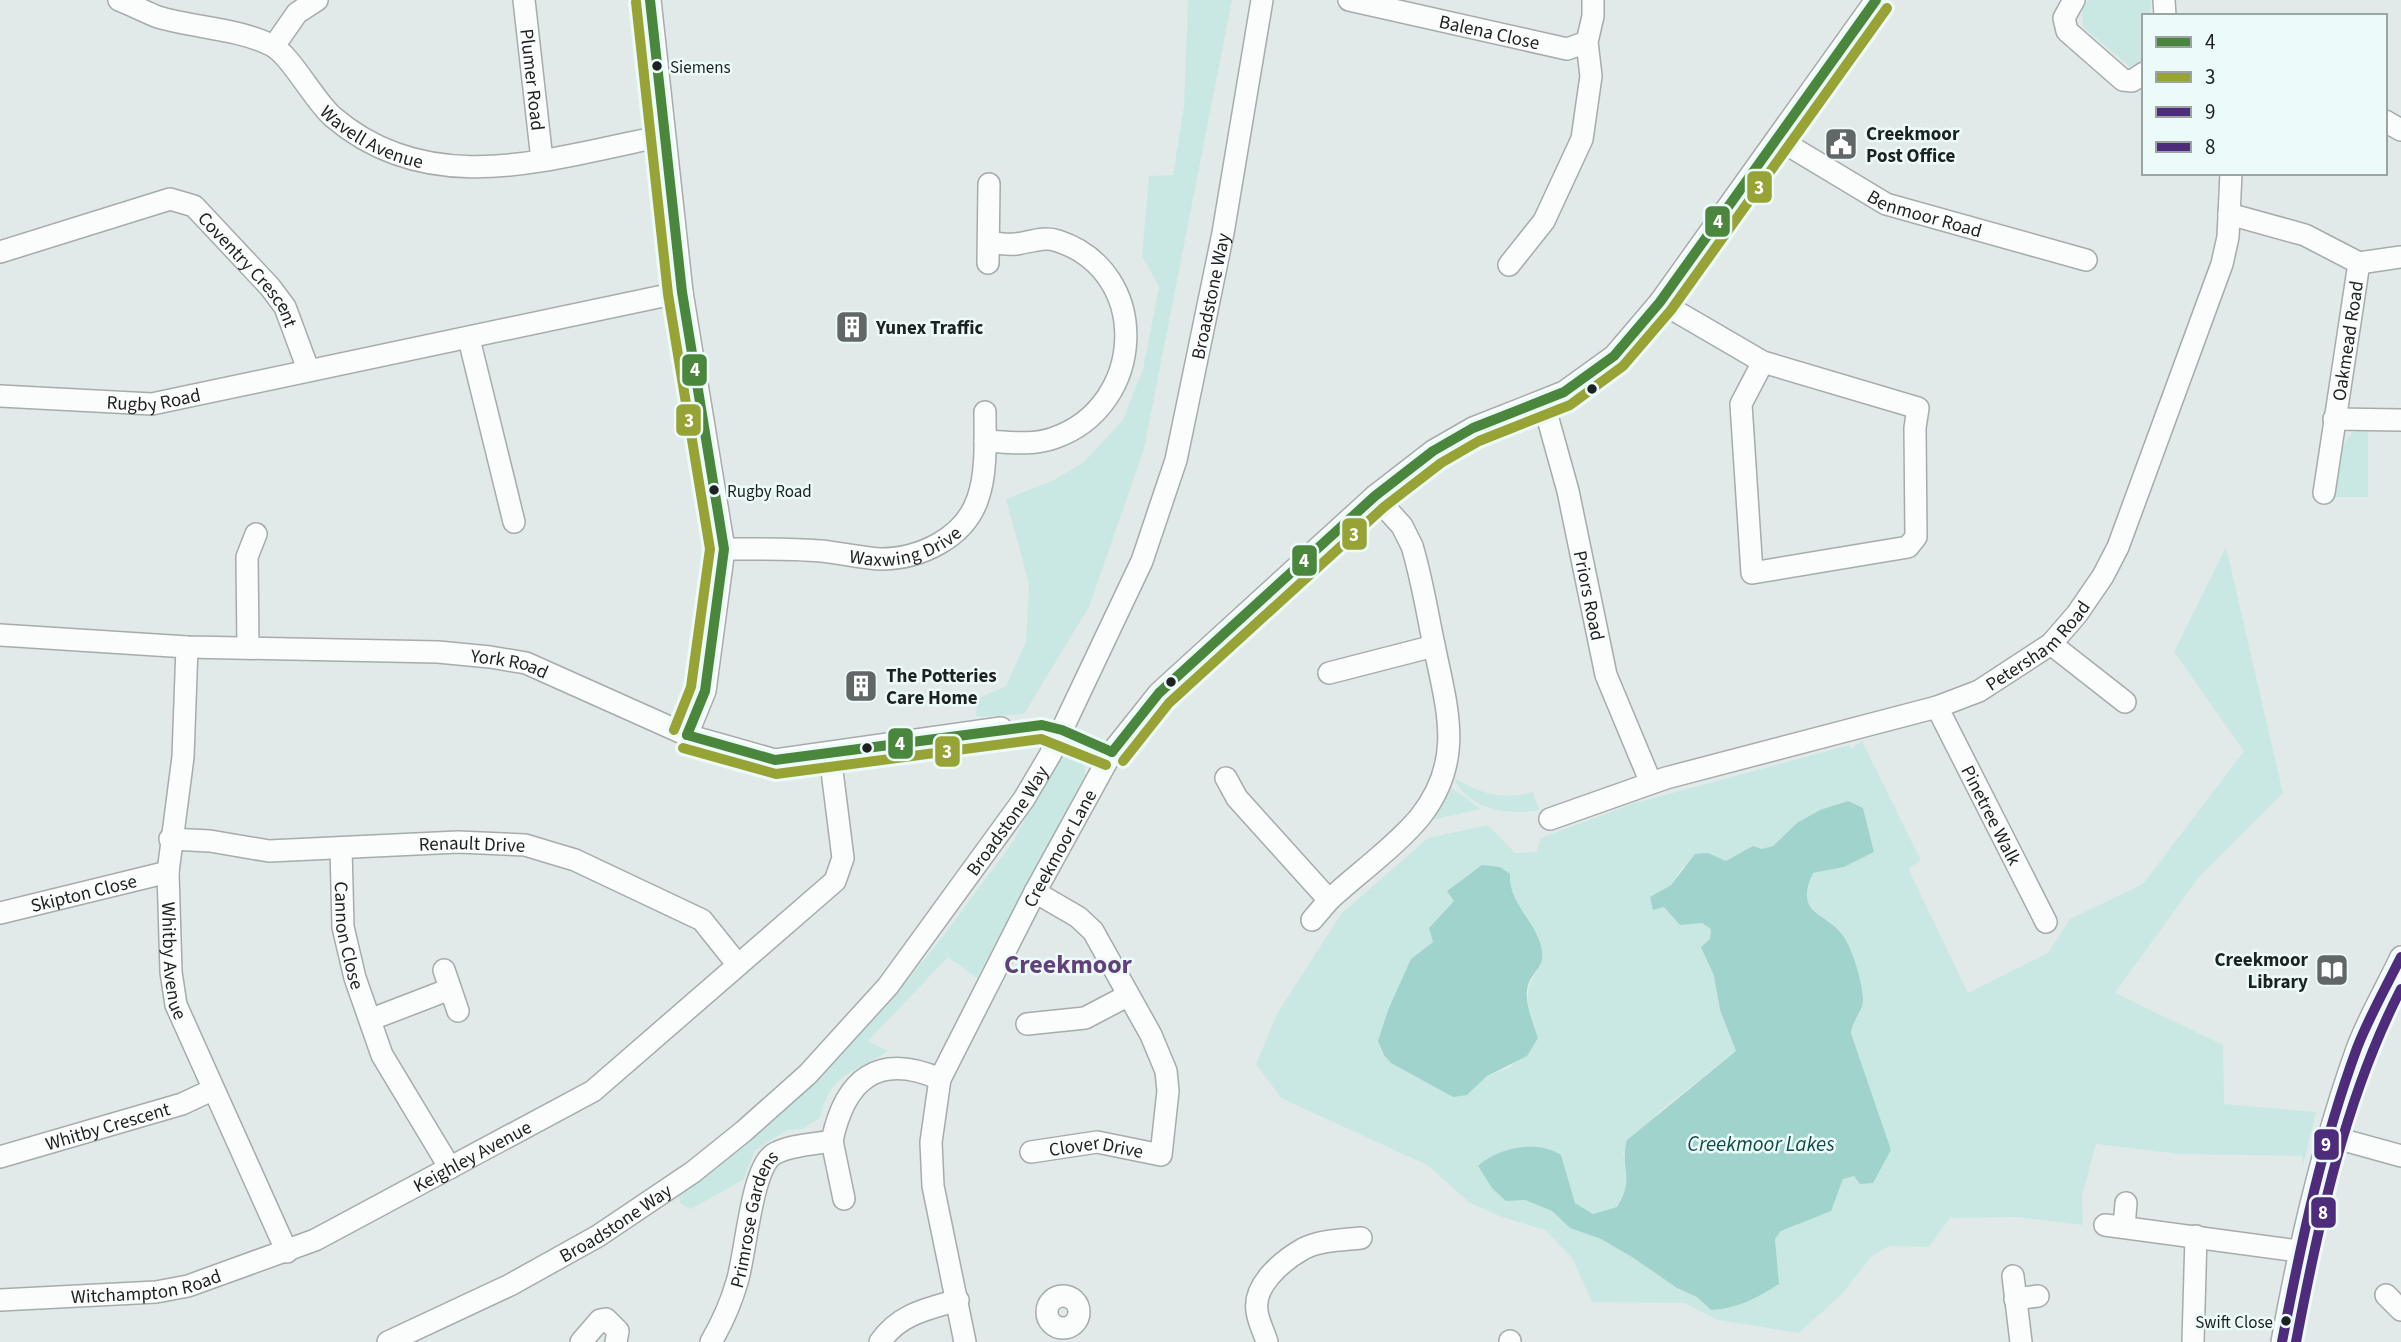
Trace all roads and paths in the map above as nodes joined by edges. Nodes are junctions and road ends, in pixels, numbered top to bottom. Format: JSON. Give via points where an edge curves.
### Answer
{"nodes":[{"id":1,"x":119,"y":0,"type":"edge"},
{"id":2,"x":317,"y":0,"type":"edge"},
{"id":3,"x":524,"y":0,"type":"edge"},
{"id":4,"x":650,"y":0,"type":"edge"},
{"id":5,"x":1262,"y":0,"type":"edge"},
{"id":6,"x":1349,"y":0,"type":"edge"},
{"id":7,"x":1593,"y":0,"type":"edge"},
{"id":8,"x":1876,"y":0,"type":"edge"},
{"id":9,"x":2074,"y":0,"type":"edge"},
{"id":10,"x":1587,"y":42,"type":"junction"},
{"id":11,"x":274,"y":46,"type":"junction"},
{"id":12,"x":2142,"y":74,"type":"edge"},
{"id":13,"x":663,"y":136,"type":"junction"},
{"id":14,"x":1778,"y":139,"type":"junction"},
{"id":15,"x":542,"y":160,"type":"junction"},
{"id":16,"x":2231,"y":175,"type":"edge"},
{"id":17,"x":989,"y":184,"type":"dead end"},
{"id":18,"x":2229,"y":214,"type":"junction"},
{"id":19,"x":0,"y":252,"type":"edge"},
{"id":20,"x":2401,"y":257,"type":"edge"},
{"id":21,"x":2086,"y":260,"type":"dead end"},
{"id":22,"x":2359,"y":263,"type":"junction"},
{"id":23,"x":1509,"y":265,"type":"dead end"},
{"id":24,"x":682,"y":292,"type":"junction"},
{"id":25,"x":1660,"y":302,"type":"junction"},
{"id":26,"x":469,"y":338,"type":"junction"},
{"id":27,"x":1763,"y":362,"type":"junction"},
{"id":28,"x":308,"y":369,"type":"junction"},
{"id":29,"x":0,"y":396,"type":"edge"},
{"id":30,"x":1543,"y":401,"type":"junction"},
{"id":31,"x":985,"y":412,"type":"dead end"},
{"id":32,"x":2334,"y":419,"type":"junction"},
{"id":33,"x":2401,"y":420,"type":"edge"},
{"id":34,"x":985,"y":441,"type":"junction"},
{"id":35,"x":2324,"y":493,"type":"dead end"},
{"id":36,"x":1375,"y":496,"type":"junction"},
{"id":37,"x":514,"y":522,"type":"dead end"},
{"id":38,"x":256,"y":534,"type":"dead end"},
{"id":39,"x":724,"y":549,"type":"junction"},
{"id":40,"x":0,"y":635,"type":"edge"},
{"id":41,"x":2052,"y":644,"type":"junction"},
{"id":42,"x":1434,"y":646,"type":"junction"},
{"id":43,"x":187,"y":647,"type":"junction"},
{"id":44,"x":248,"y":648,"type":"junction"},
{"id":45,"x":1329,"y":673,"type":"dead end"},
{"id":46,"x":2126,"y":702,"type":"dead end"},
{"id":47,"x":1937,"y":707,"type":"junction"},
{"id":48,"x":1001,"y":727,"type":"dead end"},
{"id":49,"x":687,"y":735,"type":"junction"},
{"id":50,"x":830,"y":754,"type":"junction"},
{"id":51,"x":1226,"y":778,"type":"dead end"},
{"id":52,"x":1651,"y":782,"type":"junction"},
{"id":53,"x":1550,"y":819,"type":"dead end"},
{"id":54,"x":170,"y":839,"type":"junction"},
{"id":55,"x":341,"y":848,"type":"junction"},
{"id":56,"x":168,"y":872,"type":"junction"},
{"id":57,"x":1035,"y":892,"type":"junction"},
{"id":58,"x":1329,"y":900,"type":"junction"},
{"id":59,"x":0,"y":913,"type":"edge"},
{"id":60,"x":1312,"y":920,"type":"dead end"},
{"id":61,"x":2046,"y":922,"type":"dead end"},
{"id":62,"x":2401,"y":957,"type":"edge"},
{"id":63,"x":738,"y":965,"type":"junction"},
{"id":64,"x":1127,"y":996,"type":"junction"},
{"id":65,"x":458,"y":1011,"type":"dead end"},
{"id":66,"x":372,"y":1019,"type":"junction"},
{"id":67,"x":1027,"y":1024,"type":"dead end"},
{"id":68,"x":940,"y":1079,"type":"junction"},
{"id":69,"x":212,"y":1090,"type":"junction"},
{"id":70,"x":2329,"y":1136,"type":"junction"},
{"id":71,"x":832,"y":1141,"type":"junction"},
{"id":72,"x":1031,"y":1152,"type":"dead end"},
{"id":73,"x":2401,"y":1156,"type":"edge"},
{"id":74,"x":0,"y":1157,"type":"edge"},
{"id":75,"x":450,"y":1168,"type":"junction"},
{"id":76,"x":845,"y":1199,"type":"dead end"},
{"id":77,"x":2126,"y":1203,"type":"dead end"},
{"id":78,"x":2196,"y":1236,"type":"junction"},
{"id":79,"x":1362,"y":1238,"type":"dead end"},
{"id":80,"x":2298,"y":1251,"type":"junction"},
{"id":81,"x":287,"y":1252,"type":"junction"},
{"id":82,"x":2012,"y":1276,"type":"dead end"},
{"id":83,"x":2386,"y":1295,"type":"dead end"},
{"id":84,"x":2038,"y":1296,"type":"dead end"},
{"id":85,"x":2015,"y":1299,"type":"junction"},
{"id":86,"x":0,"y":1300,"type":"edge"},
{"id":87,"x":958,"y":1300,"type":"junction"},
{"id":88,"x":2401,"y":1310,"type":"edge"},
{"id":89,"x":388,"y":1342,"type":"edge"},
{"id":90,"x":581,"y":1342,"type":"edge"},
{"id":91,"x":616,"y":1342,"type":"edge"},
{"id":92,"x":711,"y":1342,"type":"edge"},
{"id":93,"x":880,"y":1342,"type":"edge"},
{"id":94,"x":965,"y":1342,"type":"edge"},
{"id":95,"x":1267,"y":1342,"type":"edge"},
{"id":96,"x":2021,"y":1342,"type":"edge"},
{"id":97,"x":2193,"y":1342,"type":"edge"},
{"id":98,"x":2282,"y":1342,"type":"edge"}],
"edges":[{"from":1,"to":11,"type":"street","via":[[158,17]]},
{"from":2,"to":11,"type":"street","via":[[297,13]]},
{"from":3,"to":15,"type":"street","name":"Plumer Road"},
{"from":4,"to":13,"type":"street"},
{"from":5,"to":89,"type":"street","name":"Broadstone Way","via":[[1220,246],[1176,460],[1142,561],[1050,755],[1024,799],[888,986],[808,1074],[744,1131],[598,1236],[510,1285]]},
{"from":6,"to":10,"type":"street","name":"Balena Close","via":[[1567,49]]},
{"from":7,"to":10,"type":"street"},
{"from":8,"to":14,"type":"street","name":"Creekmoor Lane"},
{"from":9,"to":12,"type":"street","via":[[2064,18],[2067,31],[2123,80]]},
{"from":10,"to":23,"type":"street","via":[[1591,76],[1582,139],[1544,221]]},
{"from":11,"to":15,"type":"street","name":"Wavell Avenue","via":[[331,117],[365,139],[417,160],[465,167],[508,167]]},
{"from":13,"to":15,"type":"street","name":"Wavell Avenue"},
{"from":13,"to":24,"type":"street"},
{"from":14,"to":21,"type":"street","name":"Benmoor Road","via":[[1886,204]]},
{"from":14,"to":25,"type":"street","name":"Creekmoor Lane"},
{"from":16,"to":18,"type":"street","name":"Petersham Road"},
{"from":17,"to":34,"type":"street","via":[[989,253],[1056,240],[1083,254],[1114,290],[1122,307],[1126,341],[1114,390],[1090,419],[1052,439]]},
{"from":18,"to":22,"type":"street","via":[[2305,235]]},
{"from":18,"to":41,"type":"street","name":"Petersham Road","via":[[2222,264],[2118,547],[2104,576]]},
{"from":19,"to":28,"type":"street","name":"Coventry Crescent","via":[[170,200],[182,201],[194,206],[278,297]]},
{"from":20,"to":22,"type":"street"},
{"from":22,"to":32,"type":"street","name":"Oakmead Road"},
{"from":24,"to":26,"type":"street","name":"Rugby Road"},
{"from":24,"to":39,"type":"street"},
{"from":25,"to":27,"type":"street"},
{"from":25,"to":30,"type":"street","name":"Creekmoor Lane","via":[[1614,356]]},
{"from":26,"to":28,"type":"street","name":"Rugby Road"},
{"from":26,"to":37,"type":"street"},
{"from":27,"to":27,"type":"street","via":[[1918,408],[1916,537],[1908,547],[1752,573],[1741,404]]},
{"from":28,"to":29,"type":"street","name":"Rugby Road","via":[[152,404]]},
{"from":30,"to":36,"type":"street","name":"Creekmoor Lane","via":[[1473,428]]},
{"from":30,"to":52,"type":"street","name":"Priors Road","via":[[1568,491],[1606,675]]},
{"from":31,"to":34,"type":"street","name":"Waxwing Drive"},
{"from":32,"to":33,"type":"street","name":"Oakmead Road"},
{"from":32,"to":35,"type":"street","name":"Oakmead Road"},
{"from":34,"to":39,"type":"street","name":"Waxwing Drive","via":[[979,496],[971,514],[931,549],[883,559],[821,551]]},
{"from":36,"to":42,"type":"street","via":[[1402,526],[1412,546]]},
{"from":36,"to":57,"type":"street","name":"Creekmoor Lane","via":[[1147,705],[1112,752]]},
{"from":38,"to":44,"type":"street","via":[[247,557]]},
{"from":39,"to":49,"type":"street","via":[[705,691]]},
{"from":40,"to":43,"type":"street","name":"York Road"},
{"from":41,"to":46,"type":"street"},
{"from":41,"to":47,"type":"street","name":"Petersham Road","via":[[1979,691]]},
{"from":42,"to":45,"type":"street"},
{"from":42,"to":58,"type":"street","via":[[1451,736],[1444,774],[1419,818]]},
{"from":43,"to":44,"type":"street","name":"York Road"},
{"from":43,"to":54,"type":"street","name":"Whitby Avenue","via":[[183,757]]},
{"from":44,"to":49,"type":"street","name":"York Road","via":[[438,652],[526,663]]},
{"from":47,"to":52,"type":"street","name":"Petersham Road"},
{"from":47,"to":61,"type":"street","name":"Pinetree Walk"},
{"from":48,"to":50,"type":"street","name":"York Road"},
{"from":49,"to":50,"type":"street","name":"York Road","via":[[775,760]]},
{"from":50,"to":63,"type":"street","name":"Keighley Avenue","via":[[843,858],[835,881]]},
{"from":51,"to":58,"type":"street","via":[[1237,797]]},
{"from":52,"to":53,"type":"street","name":"Petersham Road"},
{"from":54,"to":55,"type":"street","name":"Renault Drive","via":[[269,852]]},
{"from":54,"to":56,"type":"street","name":"Whitby Avenue"},
{"from":55,"to":63,"type":"street","name":"Renault Drive","via":[[477,842],[549,851],[702,920]]},
{"from":55,"to":66,"type":"street","name":"Cannon Close","via":[[343,928],[355,978]]},
{"from":56,"to":59,"type":"street","name":"Skipton Close"},
{"from":56,"to":69,"type":"street","name":"Whitby Avenue","via":[[176,1005]]},
{"from":57,"to":64,"type":"street","name":"Clover Drive","via":[[1093,930]]},
{"from":57,"to":68,"type":"street","name":"Creekmoor Lane"},
{"from":58,"to":60,"type":"street"},
{"from":62,"to":70,"type":"street","via":[[2358,1046]]},
{"from":63,"to":75,"type":"street","name":"Keighley Avenue","via":[[593,1091]]},
{"from":64,"to":67,"type":"street","via":[[1085,1018]]},
{"from":64,"to":72,"type":"street","name":"Clover Drive","via":[[1166,1071],[1169,1157],[1097,1142]]},
{"from":65,"to":66,"type":"street","via":[[447,979]]},
{"from":66,"to":75,"type":"street","name":"Cannon Close","via":[[382,1055]]},
{"from":68,"to":71,"type":"street","via":[[920,1070],[892,1067],[869,1074],[838,1115]]},
{"from":68,"to":87,"type":"street","name":"Creekmoor Lane","via":[[931,1142],[933,1186]]},
{"from":69,"to":74,"type":"street","name":"Whitby Crescent","via":[[182,1104]]},
{"from":69,"to":81,"type":"street","name":"Whitby Avenue"},
{"from":70,"to":73,"type":"street"},
{"from":70,"to":80,"type":"street"},
{"from":71,"to":76,"type":"street"},
{"from":71,"to":92,"type":"street","name":"Primrose Gardens","via":[[775,1153],[764,1162],[736,1286]]},
{"from":75,"to":81,"type":"street","name":"Keighley Avenue"},
{"from":77,"to":78,"type":"street","via":[[2114,1226]]},
{"from":78,"to":80,"type":"street"},
{"from":78,"to":97,"type":"street"},
{"from":79,"to":95,"type":"street","via":[[1303,1249],[1274,1272],[1259,1290],[1256,1311]]},
{"from":80,"to":98,"type":"street"},
{"from":81,"to":86,"type":"street","name":"Witchampton Road","via":[[188,1286],[156,1292]]},
{"from":82,"to":85,"type":"street"},
{"from":83,"to":88,"type":"street"},
{"from":84,"to":85,"type":"street"},
{"from":85,"to":96,"type":"street"},
{"from":87,"to":93,"type":"street","via":[[901,1319]]},
{"from":87,"to":94,"type":"street","name":"Creekmoor Lane"},
{"from":90,"to":91,"type":"street","via":[[606,1319],[618,1331]]}]}
